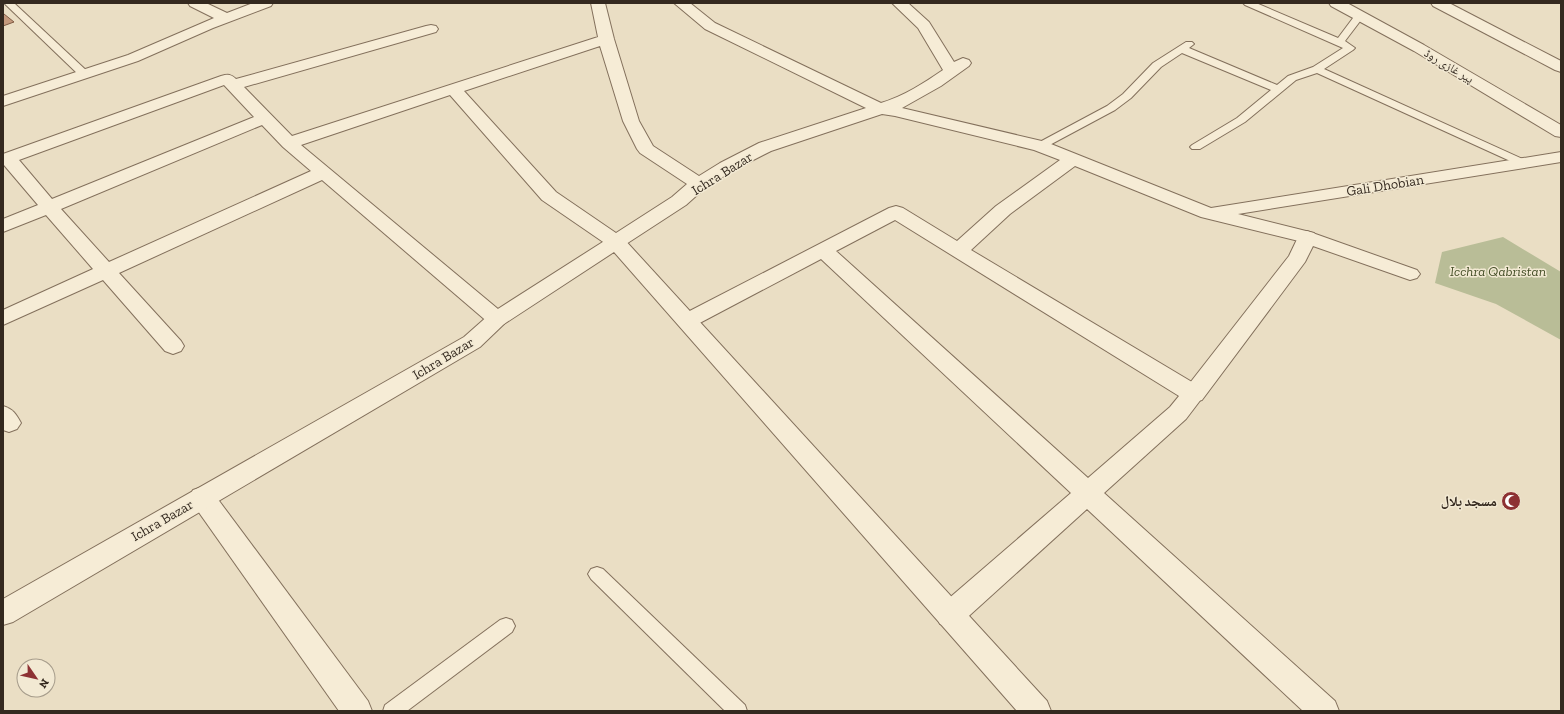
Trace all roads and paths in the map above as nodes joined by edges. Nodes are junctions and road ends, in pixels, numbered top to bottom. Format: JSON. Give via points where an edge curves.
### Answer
{"nodes":[{"id":1,"x":9,"y":3,"type":"edge"},
{"id":2,"x":195,"y":3,"type":"edge"},
{"id":3,"x":266,"y":3,"type":"edge"},
{"id":4,"x":598,"y":3,"type":"edge"},
{"id":5,"x":681,"y":3,"type":"edge"},
{"id":6,"x":899,"y":3,"type":"edge"},
{"id":7,"x":1248,"y":3,"type":"edge"},
{"id":8,"x":1336,"y":3,"type":"edge"},
{"id":9,"x":1438,"y":3,"type":"edge"},
{"id":10,"x":1359,"y":16,"type":"junction"},
{"id":11,"x":226,"y":18,"type":"junction"},
{"id":12,"x":431,"y":29,"type":"dead end"},
{"id":13,"x":606,"y":39,"type":"junction"},
{"id":14,"x":1340,"y":42,"type":"junction"},
{"id":15,"x":1561,"y":67,"type":"edge"},
{"id":16,"x":1317,"y":69,"type":"junction"},
{"id":17,"x":84,"y":74,"type":"junction"},
{"id":18,"x":232,"y":85,"type":"junction"},
{"id":19,"x":453,"y":89,"type":"junction"},
{"id":20,"x":1278,"y":89,"type":"junction"},
{"id":21,"x":3,"y":101,"type":"edge"},
{"id":22,"x":880,"y":108,"type":"junction"},
{"id":23,"x":265,"y":118,"type":"junction"},
{"id":24,"x":1561,"y":132,"type":"edge"},
{"id":25,"x":289,"y":143,"type":"junction"},
{"id":26,"x":1040,"y":146,"type":"junction"},
{"id":27,"x":1196,"y":147,"type":"dead end"},
{"id":28,"x":1561,"y":156,"type":"edge"},
{"id":29,"x":6,"y":159,"type":"edge"},
{"id":30,"x":1073,"y":159,"type":"junction"},
{"id":31,"x":1523,"y":163,"type":"junction"},
{"id":32,"x":324,"y":172,"type":"junction"},
{"id":33,"x":699,"y":184,"type":"junction"},
{"id":34,"x":48,"y":207,"type":"junction"},
{"id":35,"x":1208,"y":213,"type":"junction"},
{"id":36,"x":3,"y":226,"type":"edge"},
{"id":37,"x":1307,"y":237,"type":"junction"},
{"id":38,"x":616,"y":242,"type":"junction"},
{"id":39,"x":823,"y":250,"type":"junction"},
{"id":40,"x":958,"y":251,"type":"junction"},
{"id":41,"x":107,"y":270,"type":"junction"},
{"id":42,"x":1410,"y":274,"type":"dead end"},
{"id":43,"x":3,"y":318,"type":"edge"},
{"id":44,"x":497,"y":319,"type":"junction"},
{"id":45,"x":687,"y":321,"type":"junction"},
{"id":46,"x":173,"y":346,"type":"dead end"},
{"id":47,"x":1194,"y":394,"type":"junction"},
{"id":48,"x":1087,"y":494,"type":"junction"},
{"id":49,"x":202,"y":497,"type":"junction"},
{"id":50,"x":597,"y":574,"type":"dead end"},
{"id":51,"x":3,"y":613,"type":"edge"},
{"id":52,"x":950,"y":616,"type":"junction"},
{"id":53,"x":506,"y":626,"type":"dead end"},
{"id":54,"x":357,"y":711,"type":"edge"},
{"id":55,"x":392,"y":711,"type":"edge"},
{"id":56,"x":738,"y":711,"type":"edge"},
{"id":57,"x":1036,"y":711,"type":"edge"},
{"id":58,"x":1324,"y":711,"type":"edge"}],
"edges":[{"from":1,"to":17,"type":"lane"},
{"from":2,"to":11,"type":"street"},
{"from":3,"to":11,"type":"street"},
{"from":4,"to":13,"type":"street"},
{"from":5,"to":22,"type":"street","via":[[710,26]]},
{"from":6,"to":22,"type":"street","name":"Ichra Bazar","via":[[924,25],[958,67],[899,103]]},
{"from":7,"to":14,"type":"lane"},
{"from":8,"to":10,"type":"street","name":"پیر غازی روڈ"},
{"from":9,"to":15,"type":"street"},
{"from":10,"to":14,"type":"lane"},
{"from":10,"to":24,"type":"street","name":"پیر غازی روڈ","via":[[1419,48]]},
{"from":11,"to":17,"type":"street","via":[[132,58]]},
{"from":12,"to":18,"type":"street"},
{"from":13,"to":19,"type":"street"},
{"from":13,"to":33,"type":"street","via":[[631,121],[646,149]]},
{"from":14,"to":16,"type":"lane","via":[[1350,48]]},
{"from":16,"to":20,"type":"lane","via":[[1292,78]]},
{"from":16,"to":31,"type":"lane"},
{"from":17,"to":21,"type":"street"},
{"from":18,"to":23,"type":"street"},
{"from":18,"to":29,"type":"street","via":[[226,80]]},
{"from":19,"to":25,"type":"street"},
{"from":19,"to":38,"type":"street","via":[[549,196]]},
{"from":20,"to":26,"type":"lane","via":[[1186,46],[1157,65],[1111,108]]},
{"from":20,"to":27,"type":"lane","via":[[1241,120]]},
{"from":22,"to":26,"type":"street"},
{"from":22,"to":33,"type":"street","name":"Ichra Bazar","via":[[765,147]]},
{"from":23,"to":25,"type":"street"},
{"from":23,"to":34,"type":"street"},
{"from":25,"to":32,"type":"street"},
{"from":26,"to":30,"type":"street"},
{"from":28,"to":31,"type":"street","name":"Gali Dhobian"},
{"from":29,"to":34,"type":"street"},
{"from":30,"to":35,"type":"street"},
{"from":30,"to":40,"type":"street","via":[[1003,210]]},
{"from":31,"to":35,"type":"street","name":"Gali Dhobian"},
{"from":32,"to":41,"type":"street"},
{"from":32,"to":44,"type":"street"},
{"from":33,"to":38,"type":"street","name":"Ichra Bazar","via":[[679,201]]},
{"from":34,"to":36,"type":"street"},
{"from":34,"to":41,"type":"street"},
{"from":35,"to":37,"type":"street"},
{"from":37,"to":42,"type":"street"},
{"from":37,"to":47,"type":"street","via":[[1298,258]]},
{"from":38,"to":44,"type":"street","name":"Ichra Bazar"},
{"from":38,"to":45,"type":"street"},
{"from":39,"to":40,"type":"street","via":[[896,212]]},
{"from":39,"to":45,"type":"street"},
{"from":39,"to":48,"type":"street"},
{"from":40,"to":47,"type":"street"},
{"from":41,"to":43,"type":"street"},
{"from":41,"to":46,"type":"street"},
{"from":44,"to":49,"type":"street","name":"Ichra Bazar","via":[[472,342]]},
{"from":45,"to":52,"type":"street"},
{"from":47,"to":48,"type":"street","via":[[1178,413]]},
{"from":48,"to":52,"type":"street"},
{"from":48,"to":58,"type":"street"},
{"from":49,"to":51,"type":"street","name":"Ichra Bazar"},
{"from":49,"to":54,"type":"street"},
{"from":50,"to":56,"type":"lane"},
{"from":52,"to":57,"type":"street"},
{"from":53,"to":55,"type":"lane"}]}
